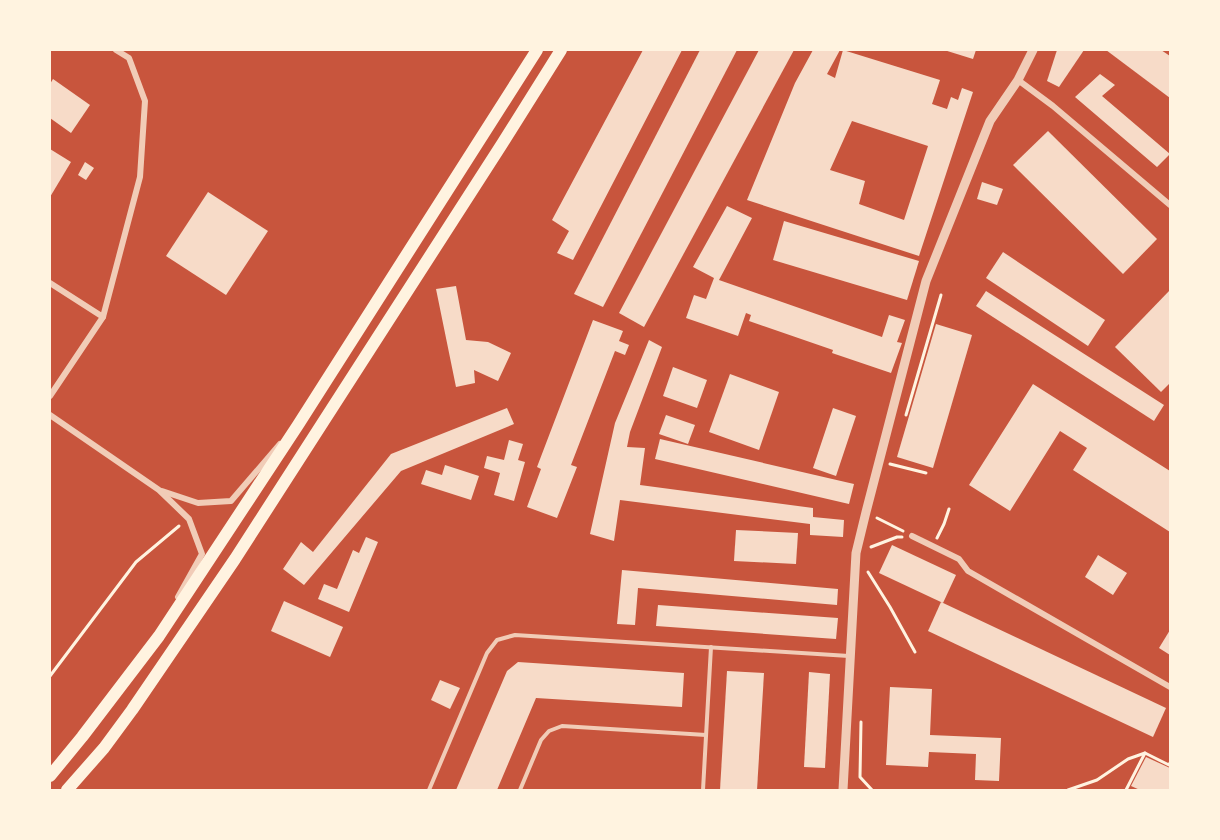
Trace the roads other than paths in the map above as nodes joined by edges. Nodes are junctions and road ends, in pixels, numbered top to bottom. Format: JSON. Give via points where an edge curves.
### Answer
{"nodes":[{"id":1,"x":116,"y":50,"type":"edge"},
{"id":2,"x":537,"y":50,"type":"edge"},
{"id":3,"x":561,"y":50,"type":"edge"},
{"id":4,"x":1033,"y":50,"type":"edge"},
{"id":5,"x":1018,"y":80,"type":"junction"},
{"id":6,"x":1170,"y":205,"type":"edge"},
{"id":7,"x":50,"y":283,"type":"edge"},
{"id":8,"x":103,"y":317,"type":"junction"},
{"id":9,"x":50,"y":396,"type":"edge"},
{"id":10,"x":50,"y":415,"type":"edge"},
{"id":11,"x":298,"y":425,"type":"junction"},
{"id":12,"x":159,"y":490,"type":"junction"},
{"id":13,"x":912,"y":536,"type":"road end"},
{"id":14,"x":159,"y":636,"type":"junction"},
{"id":15,"x":711,"y":647,"type":"junction"},
{"id":16,"x":850,"y":656,"type":"junction"},
{"id":17,"x":1170,"y":687,"type":"edge"},
{"id":18,"x":706,"y":735,"type":"junction"},
{"id":19,"x":50,"y":776,"type":"edge"},
{"id":20,"x":67,"y":790,"type":"edge"},
{"id":21,"x":429,"y":790,"type":"edge"},
{"id":22,"x":520,"y":790,"type":"edge"},
{"id":23,"x":703,"y":790,"type":"edge"},
{"id":24,"x":843,"y":790,"type":"edge"}],
"edges":[{"from":1,"to":8,"type":"street","via":[[129,58],[145,101],[140,177]]},
{"from":2,"to":11,"type":"highway"},
{"from":3,"to":20,"type":"highway","via":[[235,559],[132,710]]},
{"from":4,"to":5,"type":"street"},
{"from":5,"to":6,"type":"street"},
{"from":5,"to":16,"type":"street","via":[[990,121],[926,281],[856,553]]},
{"from":7,"to":8,"type":"street"},
{"from":8,"to":9,"type":"street"},
{"from":10,"to":12,"type":"street"},
{"from":11,"to":12,"type":"street","via":[[231,501],[198,503]]},
{"from":11,"to":14,"type":"highway"},
{"from":12,"to":14,"type":"street","via":[[189,519],[202,554]]},
{"from":13,"to":17,"type":"street","via":[[959,559],[968,571]]},
{"from":14,"to":19,"type":"highway"},
{"from":15,"to":16,"type":"lane"},
{"from":15,"to":18,"type":"lane"},
{"from":15,"to":21,"type":"lane","via":[[515,635],[497,640]]},
{"from":16,"to":24,"type":"street"},
{"from":18,"to":22,"type":"lane","via":[[562,726],[549,730],[541,740]]},
{"from":18,"to":23,"type":"lane"}]}
